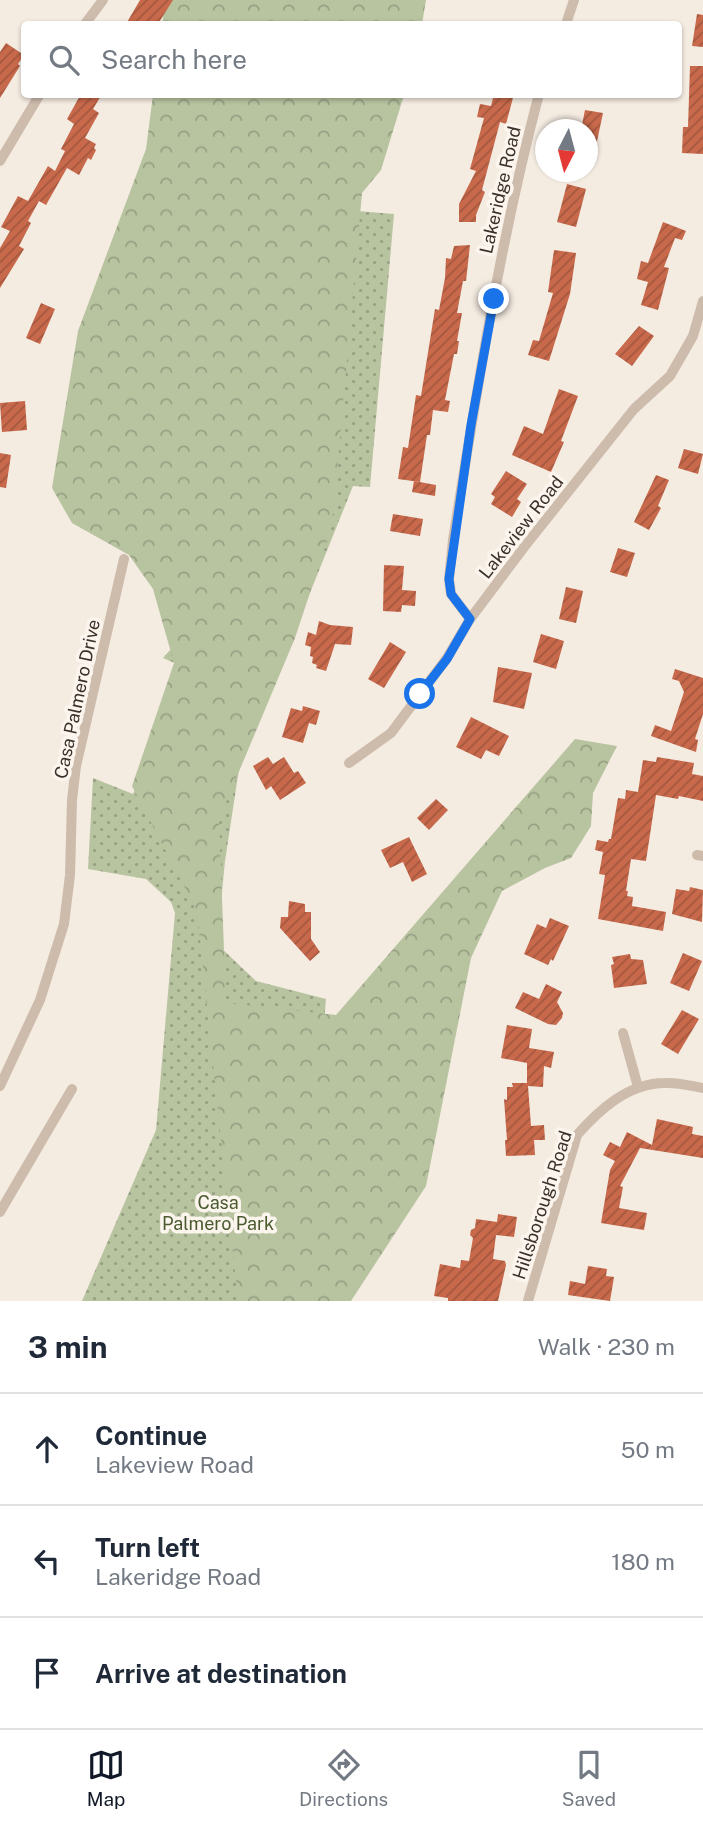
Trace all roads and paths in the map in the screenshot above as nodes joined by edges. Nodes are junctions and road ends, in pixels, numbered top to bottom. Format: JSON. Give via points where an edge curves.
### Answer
{"nodes":[{"id":1,"x":103,"y":0,"type":"edge"},
{"id":2,"x":574,"y":0,"type":"edge"},
{"id":3,"x":87,"y":21,"type":"edge"},
{"id":4,"x":567,"y":21,"type":"edge"},
{"id":5,"x":38,"y":98,"type":"edge"},
{"id":6,"x":538,"y":98,"type":"edge"},
{"id":7,"x":0,"y":161,"type":"edge"},
{"id":8,"x":703,"y":301,"type":"edge"},
{"id":9,"x":124,"y":559,"type":"dead end"},
{"id":10,"x":470,"y":619,"type":"junction"},
{"id":11,"x":349,"y":763,"type":"dead end"},
{"id":12,"x":624,"y":1033,"type":"dead end"},
{"id":13,"x":0,"y":1086,"type":"edge"},
{"id":14,"x":638,"y":1087,"type":"junction"},
{"id":15,"x":703,"y":1088,"type":"edge"},
{"id":16,"x":72,"y":1089,"type":"dead end"},
{"id":17,"x":0,"y":1212,"type":"edge"},
{"id":18,"x":528,"y":1301,"type":"edge"}],
"edges":[{"from":1,"to":3,"type":"street"},
{"from":2,"to":4,"type":"street"},
{"from":5,"to":7,"type":"street"},
{"from":6,"to":10,"type":"street","name":"Lakeridge Road","via":[[498,274],[453,540],[451,594]]},
{"from":8,"to":10,"type":"street","name":"Lakeview Road","via":[[693,336],[670,376],[634,409]]},
{"from":9,"to":13,"type":"street","name":"Casa Palmero Drive","via":[[76,766],[64,923],[40,1000]]},
{"from":10,"to":11,"type":"street","name":"Lakeview Road","via":[[447,659],[391,733]]},
{"from":12,"to":14,"type":"street"},
{"from":14,"to":15,"type":"street","name":"Hillsborough Road","via":[[665,1083]]},
{"from":14,"to":18,"type":"street","name":"Hillsborough Road","via":[[595,1114],[577,1135]]},
{"from":16,"to":17,"type":"street"}]}
